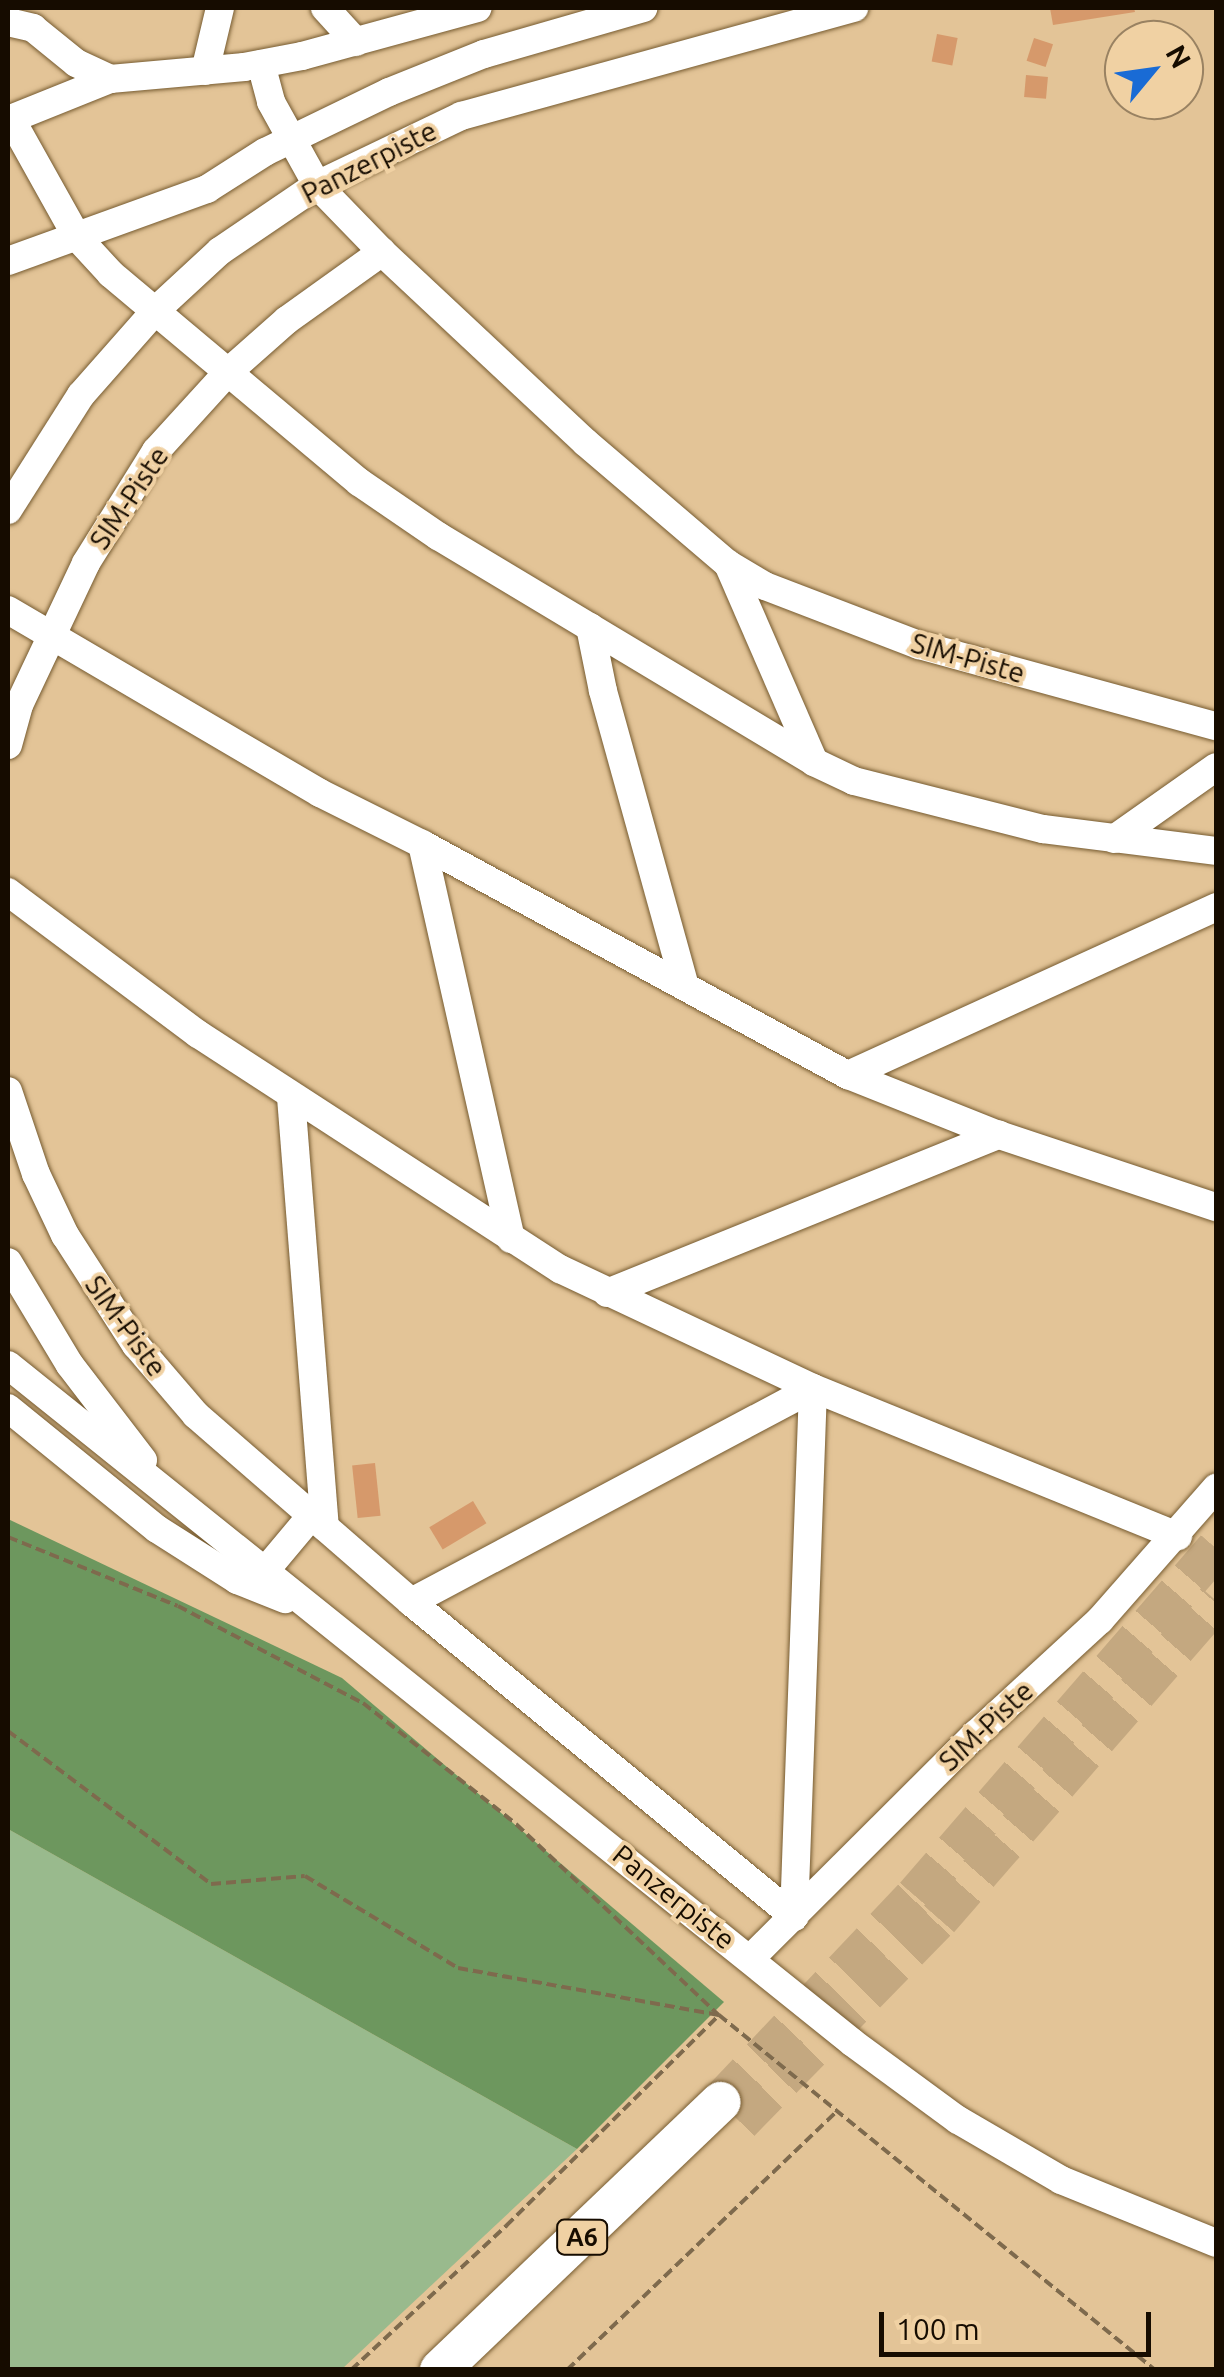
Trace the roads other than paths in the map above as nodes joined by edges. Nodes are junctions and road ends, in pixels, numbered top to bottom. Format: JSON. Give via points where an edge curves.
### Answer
{"nodes":[{"id":1,"x":220,"y":8,"type":"edge"},
{"id":2,"x":325,"y":8,"type":"edge"},
{"id":3,"x":478,"y":8,"type":"edge"},
{"id":4,"x":643,"y":8,"type":"edge"},
{"id":5,"x":847,"y":8,"type":"edge"},
{"id":6,"x":438,"y":13,"type":"edge"},
{"id":7,"x":28,"y":19,"type":"edge"},
{"id":8,"x":356,"y":42,"type":"junction"},
{"id":9,"x":261,"y":64,"type":"junction"},
{"id":10,"x":204,"y":71,"type":"junction"},
{"id":11,"x":110,"y":79,"type":"junction"},
{"id":12,"x":9,"y":120,"type":"edge"},
{"id":13,"x":289,"y":140,"type":"junction"},
{"id":14,"x":317,"y":184,"type":"junction"},
{"id":15,"x":78,"y":238,"type":"junction"},
{"id":16,"x":382,"y":252,"type":"junction"},
{"id":17,"x":8,"y":261,"type":"edge"},
{"id":18,"x":154,"y":311,"type":"junction"},
{"id":19,"x":227,"y":373,"type":"junction"},
{"id":20,"x":8,"y":510,"type":"edge"},
{"id":21,"x":728,"y":564,"type":"junction"},
{"id":22,"x":8,"y":610,"type":"edge"},
{"id":23,"x":590,"y":627,"type":"junction"},
{"id":24,"x":50,"y":636,"type":"junction"},
{"id":25,"x":1216,"y":726,"type":"edge"},
{"id":26,"x":8,"y":745,"type":"edge"},
{"id":27,"x":814,"y":762,"type":"junction"},
{"id":28,"x":1216,"y":768,"type":"edge"},
{"id":29,"x":1114,"y":838,"type":"junction"},
{"id":30,"x":422,"y":844,"type":"junction"},
{"id":31,"x":1216,"y":851,"type":"edge"},
{"id":32,"x":8,"y":892,"type":"edge"},
{"id":33,"x":1216,"y":907,"type":"edge"},
{"id":34,"x":685,"y":986,"type":"junction"},
{"id":35,"x":848,"y":1075,"type":"junction"},
{"id":36,"x":8,"y":1090,"type":"edge"},
{"id":37,"x":291,"y":1097,"type":"junction"},
{"id":38,"x":998,"y":1135,"type":"junction"},
{"id":39,"x":1216,"y":1207,"type":"edge"},
{"id":40,"x":511,"y":1239,"type":"junction"},
{"id":41,"x":8,"y":1262,"type":"edge"},
{"id":42,"x":607,"y":1293,"type":"junction"},
{"id":43,"x":8,"y":1365,"type":"edge"},
{"id":44,"x":813,"y":1388,"type":"junction"},
{"id":45,"x":8,"y":1408,"type":"edge"},
{"id":46,"x":1216,"y":1488,"type":"edge"},
{"id":47,"x":168,"y":1493,"type":"junction"},
{"id":48,"x":318,"y":1521,"type":"junction"},
{"id":49,"x":1178,"y":1536,"type":"junction"},
{"id":50,"x":265,"y":1571,"type":"junction"},
{"id":51,"x":411,"y":1602,"type":"junction"},
{"id":52,"x":314,"y":1610,"type":"junction"},
{"id":53,"x":794,"y":1917,"type":"junction"},
{"id":54,"x":750,"y":1959,"type":"junction"},
{"id":55,"x":1216,"y":2244,"type":"edge"},
{"id":56,"x":440,"y":2370,"type":"edge"},
{"id":57,"x":481,"y":2370,"type":"edge"}],
"edges":[{"from":1,"to":10,"type":"street"},
{"from":2,"to":8,"type":"street"},
{"from":3,"to":6,"type":"street"},
{"from":4,"to":13,"type":"street","via":[[484,54]]},
{"from":5,"to":14,"type":"street","name":"Panzerpiste","via":[[461,116]]},
{"from":6,"to":8,"type":"street"},
{"from":7,"to":11,"type":"street","via":[[76,62]]},
{"from":8,"to":9,"type":"street"},
{"from":9,"to":10,"type":"street"},
{"from":9,"to":13,"type":"street","name":"SIM-Piste"},
{"from":10,"to":11,"type":"street"},
{"from":11,"to":12,"type":"street"},
{"from":12,"to":15,"type":"street"},
{"from":13,"to":14,"type":"street","name":"SIM-Piste"},
{"from":13,"to":15,"type":"street","via":[[207,188]]},
{"from":14,"to":16,"type":"street","name":"SIM-Piste"},
{"from":14,"to":18,"type":"street","name":"Panzerpiste","via":[[220,251]]},
{"from":15,"to":17,"type":"street"},
{"from":15,"to":18,"type":"street"},
{"from":16,"to":19,"type":"street","name":"SIM-Piste","via":[[318,295]]},
{"from":16,"to":21,"type":"street","name":"SIM-Piste","via":[[598,454]]},
{"from":18,"to":19,"type":"street"},
{"from":18,"to":20,"type":"street","name":"Panzerpiste","via":[[81,395]]},
{"from":19,"to":23,"type":"street","via":[[394,509]]},
{"from":19,"to":24,"type":"street","name":"SIM-Piste","via":[[156,451],[120,504]]},
{"from":21,"to":25,"type":"street","name":"SIM-Piste","via":[[765,586],[919,646]]},
{"from":21,"to":27,"type":"street","name":"SIM-Piste"},
{"from":22,"to":24,"type":"street"},
{"from":23,"to":27,"type":"street"},
{"from":23,"to":34,"type":"street"},
{"from":24,"to":26,"type":"street","name":"SIM-Piste"},
{"from":24,"to":30,"type":"street","via":[[320,793]]},
{"from":27,"to":29,"type":"street","via":[[915,800]]},
{"from":28,"to":29,"type":"street"},
{"from":29,"to":31,"type":"street"},
{"from":30,"to":34,"type":"street"},
{"from":30,"to":40,"type":"street"},
{"from":32,"to":37,"type":"street"},
{"from":33,"to":35,"type":"street"},
{"from":34,"to":35,"type":"street"},
{"from":35,"to":38,"type":"street"},
{"from":36,"to":48,"type":"street","name":"SIM-Piste","via":[[64,1235],[117,1318],[196,1415]]},
{"from":37,"to":40,"type":"street"},
{"from":37,"to":48,"type":"street"},
{"from":38,"to":39,"type":"street"},
{"from":38,"to":42,"type":"street"},
{"from":40,"to":42,"type":"street"},
{"from":41,"to":47,"type":"street","name":"Panzerpiste","via":[[70,1365]]},
{"from":42,"to":44,"type":"street"},
{"from":43,"to":47,"type":"street","name":"Panzerpiste"},
{"from":44,"to":49,"type":"street"},
{"from":44,"to":51,"type":"street"},
{"from":44,"to":53,"type":"street"},
{"from":45,"to":52,"type":"street","via":[[158,1529],[236,1580]]},
{"from":46,"to":49,"type":"street","name":"SIM-Piste"},
{"from":47,"to":50,"type":"street","name":"Panzerpiste"},
{"from":48,"to":50,"type":"street"},
{"from":48,"to":51,"type":"street","name":"SIM-Piste"},
{"from":49,"to":53,"type":"street","name":"SIM-Piste"},
{"from":50,"to":52,"type":"street","name":"Panzerpiste"},
{"from":51,"to":53,"type":"street","name":"SIM-Piste"},
{"from":52,"to":54,"type":"street","name":"Panzerpiste"},
{"from":53,"to":54,"type":"street","name":"SIM-Piste"},
{"from":54,"to":55,"type":"street","name":"Panzerpiste","via":[[853,2043],[1010,2152]]},
{"from":56,"to":57,"type":"highway","number":"A6","via":[[730,2112]]}]}
